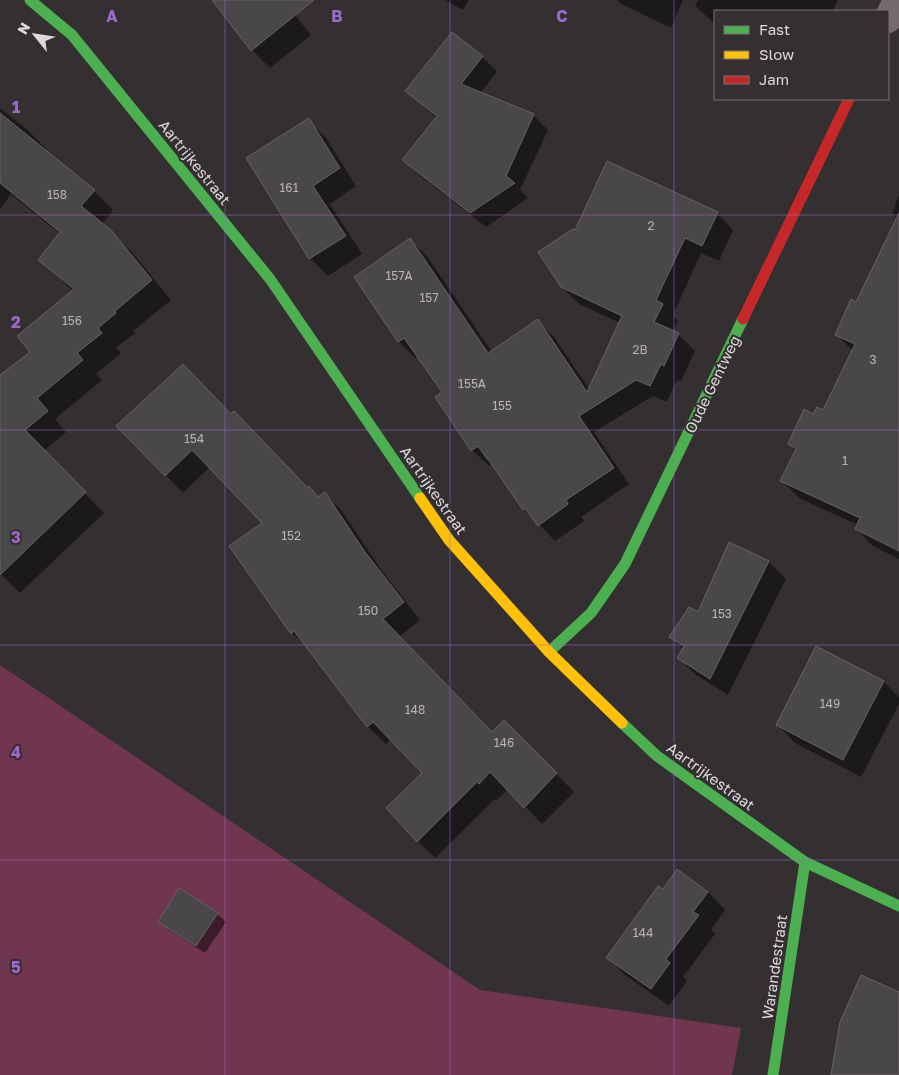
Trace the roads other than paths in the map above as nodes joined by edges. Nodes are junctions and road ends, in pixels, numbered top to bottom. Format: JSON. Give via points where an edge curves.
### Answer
{"nodes":[{"id":1,"x":30,"y":0,"type":"edge"},
{"id":2,"x":897,"y":0,"type":"edge"},
{"id":3,"x":889,"y":17,"type":"edge"},
{"id":4,"x":849,"y":100,"type":"edge"},
{"id":5,"x":549,"y":652,"type":"junction"},
{"id":6,"x":805,"y":862,"type":"junction"},
{"id":7,"x":899,"y":906,"type":"edge"},
{"id":8,"x":773,"y":1075,"type":"edge"}],
"edges":[{"from":1,"to":5,"type":"street","name":"Aartrijkestraat","via":[[72,35],[270,279],[449,540]]},
{"from":2,"to":3,"type":"street"},
{"from":4,"to":5,"type":"street","name":"Oude Gentweg","via":[[625,564],[591,613]]},
{"from":5,"to":6,"type":"street","name":"Aartrijkestraat","via":[[657,756]]},
{"from":6,"to":7,"type":"street","name":"Aartrijkestraat"},
{"from":6,"to":8,"type":"street","name":"Warandestraat"}]}
